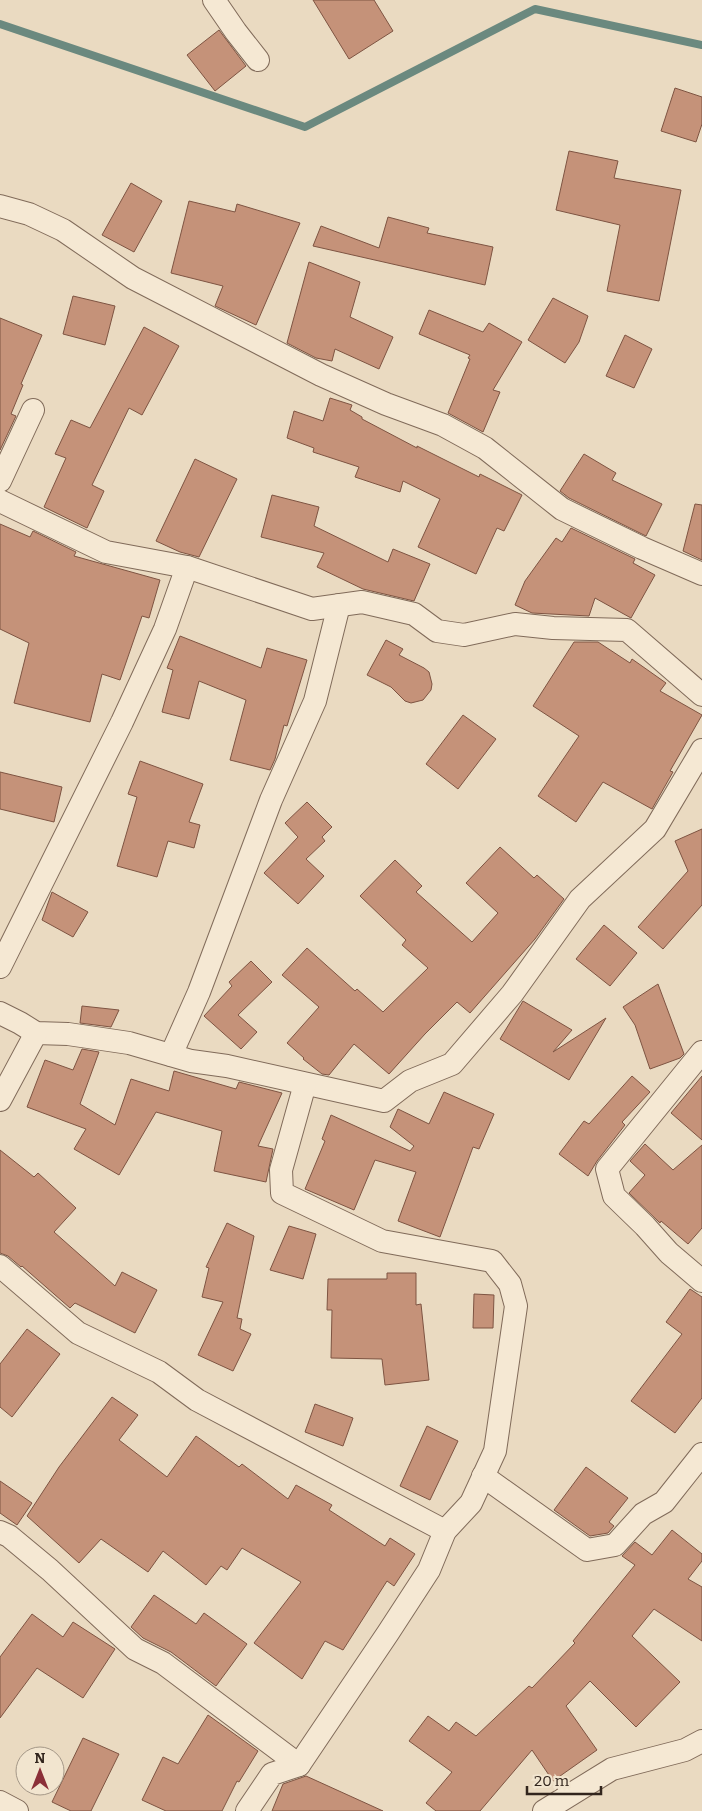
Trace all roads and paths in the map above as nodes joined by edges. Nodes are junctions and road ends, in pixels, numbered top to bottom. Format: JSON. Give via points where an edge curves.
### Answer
{"nodes":[{"id":1,"x":214,"y":0,"type":"edge"},
{"id":2,"x":258,"y":60,"type":"dead end"},
{"id":3,"x":0,"y":206,"type":"edge"},
{"id":4,"x":33,"y":410,"type":"dead end"},
{"id":5,"x":0,"y":481,"type":"edge"},
{"id":6,"x":0,"y":501,"type":"edge"},
{"id":7,"x":188,"y":567,"type":"junction"},
{"id":8,"x":702,"y":574,"type":"edge"},
{"id":9,"x":339,"y":605,"type":"junction"},
{"id":10,"x":702,"y":695,"type":"edge"},
{"id":11,"x":702,"y":750,"type":"edge"},
{"id":12,"x":0,"y":967,"type":"edge"},
{"id":13,"x":0,"y":1013,"type":"edge"},
{"id":14,"x":36,"y":1033,"type":"junction"},
{"id":15,"x":702,"y":1052,"type":"edge"},
{"id":16,"x":171,"y":1055,"type":"junction"},
{"id":17,"x":305,"y":1084,"type":"junction"},
{"id":18,"x":0,"y":1100,"type":"edge"},
{"id":19,"x":0,"y":1266,"type":"edge"},
{"id":20,"x":702,"y":1281,"type":"edge"},
{"id":21,"x":702,"y":1454,"type":"edge"},
{"id":22,"x":483,"y":1476,"type":"junction"},
{"id":23,"x":445,"y":1531,"type":"junction"},
{"id":24,"x":0,"y":1532,"type":"edge"},
{"id":25,"x":702,"y":1741,"type":"edge"},
{"id":26,"x":299,"y":1765,"type":"junction"},
{"id":27,"x":0,"y":1802,"type":"edge"},
{"id":28,"x":17,"y":1811,"type":"edge"},
{"id":29,"x":247,"y":1811,"type":"edge"},
{"id":30,"x":544,"y":1811,"type":"edge"}],
"edges":[{"from":1,"to":2,"type":"street"},
{"from":3,"to":8,"type":"street","via":[[30,214],[64,230],[133,278],[321,375],[443,425],[485,448],[562,509]]},
{"from":4,"to":5,"type":"street"},
{"from":6,"to":7,"type":"street","via":[[106,552]]},
{"from":7,"to":9,"type":"street","via":[[312,608]]},
{"from":7,"to":12,"type":"street","via":[[165,630],[122,722]]},
{"from":9,"to":10,"type":"street","via":[[362,602],[414,614],[437,632],[464,635],[514,624],[627,630]]},
{"from":9,"to":16,"type":"street","via":[[315,701],[271,800],[199,992]]},
{"from":11,"to":17,"type":"street","via":[[655,829],[580,899],[512,994],[452,1064],[410,1081],[384,1101]]},
{"from":13,"to":14,"type":"street"},
{"from":14,"to":16,"type":"street","via":[[129,1043]]},
{"from":14,"to":18,"type":"street"},
{"from":15,"to":20,"type":"street","via":[[607,1169],[614,1196],[669,1253]]},
{"from":16,"to":17,"type":"street"},
{"from":17,"to":22,"type":"street","via":[[281,1170],[282,1193],[382,1241],[492,1261],[510,1284],[516,1306],[495,1452]]},
{"from":19,"to":23,"type":"street","via":[[78,1333],[159,1372],[197,1400]]},
{"from":21,"to":22,"type":"street","via":[[664,1502],[643,1514],[615,1545],[587,1550]]},
{"from":22,"to":23,"type":"street","via":[[471,1503]]},
{"from":23,"to":26,"type":"street","via":[[429,1570]]},
{"from":24,"to":26,"type":"street","via":[[43,1564],[135,1649],[163,1663]]},
{"from":25,"to":30,"type":"street","via":[[685,1750],[612,1769]]},
{"from":26,"to":29,"type":"street","via":[[272,1774]]},
{"from":27,"to":28,"type":"street"}]}
